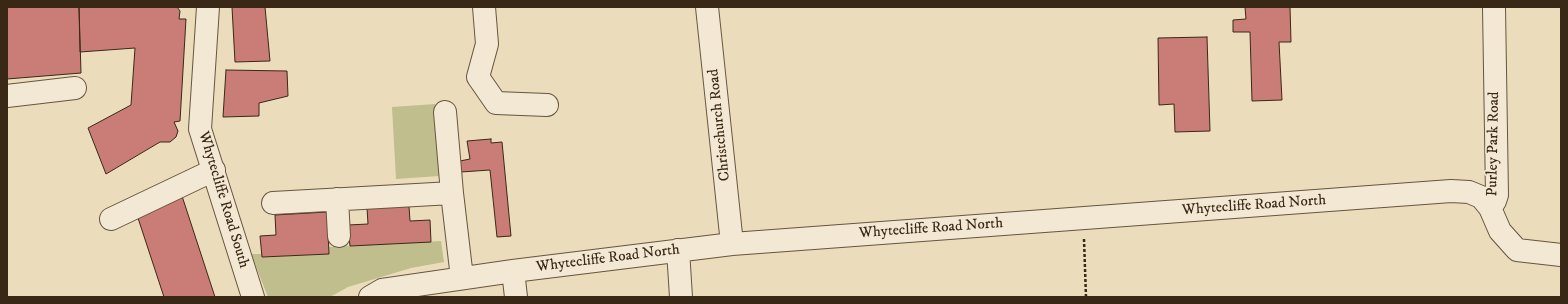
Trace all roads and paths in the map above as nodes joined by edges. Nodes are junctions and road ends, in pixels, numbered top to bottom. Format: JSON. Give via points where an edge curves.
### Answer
{"nodes":[{"id":1,"x":208,"y":7,"type":"edge"},
{"id":2,"x":484,"y":7,"type":"edge"},
{"id":3,"x":708,"y":7,"type":"edge"},
{"id":4,"x":1494,"y":7,"type":"edge"},
{"id":5,"x":75,"y":88,"type":"dead end"},
{"id":6,"x":7,"y":96,"type":"edge"},
{"id":7,"x":547,"y":105,"type":"dead end"},
{"id":8,"x":445,"y":112,"type":"dead end"},
{"id":9,"x":214,"y":170,"type":"junction"},
{"id":10,"x":452,"y":193,"type":"junction"},
{"id":11,"x":337,"y":199,"type":"junction"},
{"id":12,"x":273,"y":203,"type":"dead end"},
{"id":13,"x":1490,"y":208,"type":"junction"},
{"id":14,"x":111,"y":219,"type":"dead end"},
{"id":15,"x":1084,"y":234,"type":"dead end"},
{"id":16,"x":339,"y":236,"type":"dead end"},
{"id":17,"x":732,"y":244,"type":"junction"},
{"id":18,"x":678,"y":250,"type":"junction"},
{"id":19,"x":1561,"y":255,"type":"edge"},
{"id":20,"x":514,"y":271,"type":"junction"},
{"id":21,"x":462,"y":278,"type":"junction"},
{"id":22,"x":253,"y":297,"type":"edge"},
{"id":23,"x":370,"y":297,"type":"edge"},
{"id":24,"x":516,"y":297,"type":"edge"},
{"id":25,"x":681,"y":297,"type":"edge"},
{"id":26,"x":1086,"y":297,"type":"edge"}],
"edges":[{"from":1,"to":9,"type":"street","name":"Whytecliffe Road South","via":[[200,129]]},
{"from":2,"to":7,"type":"street","via":[[487,44],[478,77],[496,102]]},
{"from":3,"to":17,"type":"street","name":"Christchurch Road"},
{"from":4,"to":13,"type":"street","name":"Purley Park Road","via":[[1497,195]]},
{"from":5,"to":6,"type":"street"},
{"from":8,"to":10,"type":"street"},
{"from":9,"to":14,"type":"street"},
{"from":9,"to":22,"type":"street","name":"Whytecliffe Road South"},
{"from":10,"to":11,"type":"street"},
{"from":10,"to":21,"type":"street"},
{"from":11,"to":12,"type":"street"},
{"from":11,"to":16,"type":"street"},
{"from":13,"to":17,"type":"street","name":"Whytecliffe Road North","via":[[1481,197],[1469,192],[1452,191]]},
{"from":13,"to":19,"type":"street","name":"Purley Park Road","via":[[1500,231],[1517,250]]},
{"from":15,"to":26,"type":"path"},
{"from":17,"to":18,"type":"street","name":"Whytecliffe Road North"},
{"from":18,"to":20,"type":"street","name":"Whytecliffe Road North"},
{"from":18,"to":25,"type":"street"},
{"from":20,"to":21,"type":"street","name":"Whytecliffe Road North"},
{"from":20,"to":24,"type":"street"},
{"from":21,"to":23,"type":"street","name":"Whytecliffe Road North","via":[[382,290]]}]}
